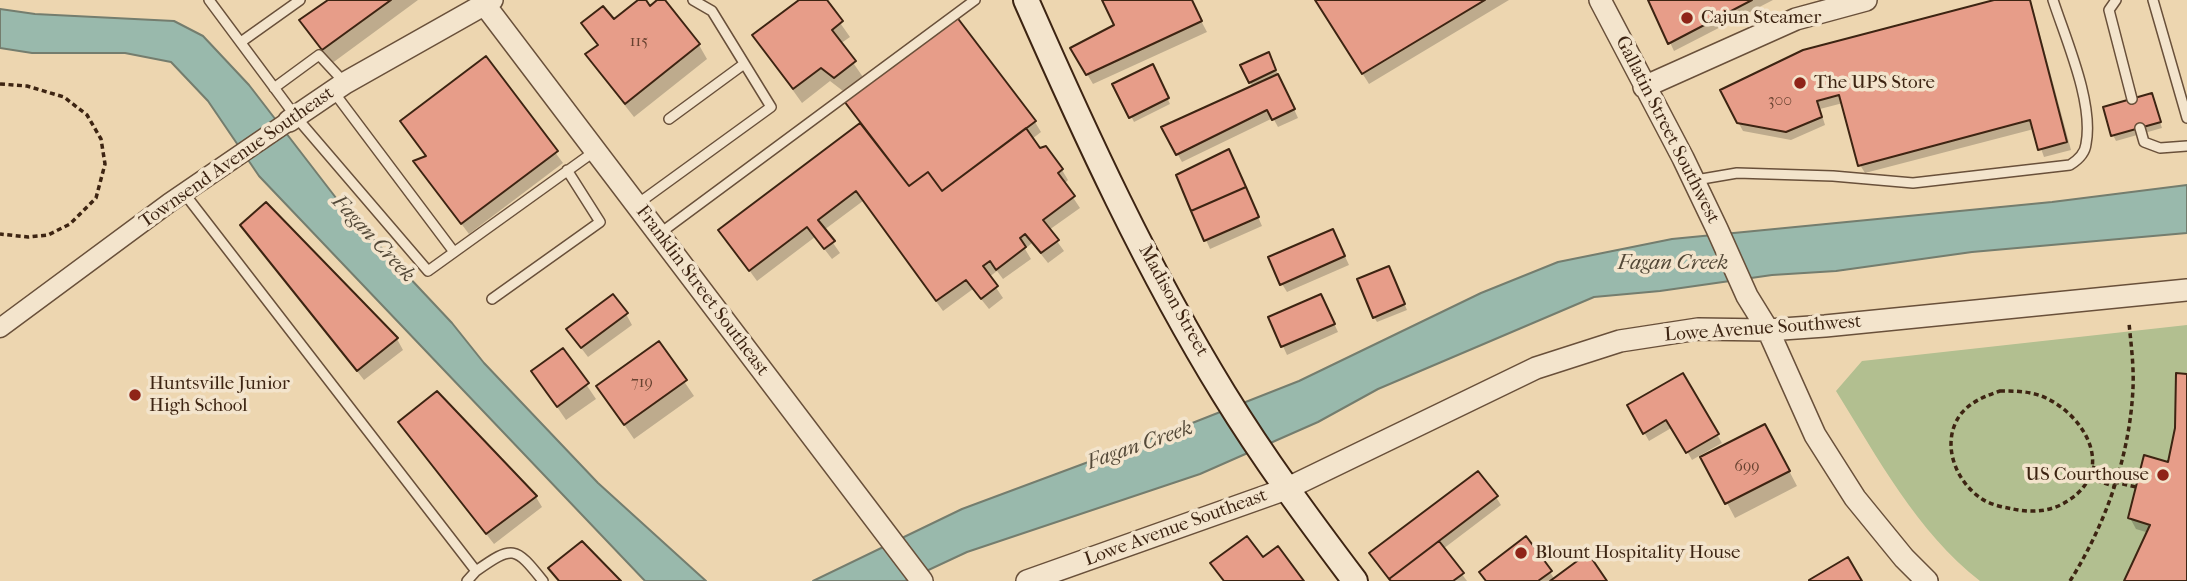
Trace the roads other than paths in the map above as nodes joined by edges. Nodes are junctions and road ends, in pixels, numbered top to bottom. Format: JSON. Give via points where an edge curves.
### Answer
{"nodes":[{"id":1,"x":300,"y":0,"type":"edge"},
{"id":2,"x":694,"y":0,"type":"edge"},
{"id":3,"x":712,"y":0,"type":"edge"},
{"id":4,"x":975,"y":0,"type":"edge"},
{"id":5,"x":1026,"y":0,"type":"edge"},
{"id":6,"x":1600,"y":0,"type":"edge"},
{"id":7,"x":1866,"y":0,"type":"edge"},
{"id":8,"x":2053,"y":0,"type":"edge"},
{"id":9,"x":2116,"y":0,"type":"edge"},
{"id":10,"x":2154,"y":0,"type":"edge"},
{"id":11,"x":214,"y":1,"type":"edge"},
{"id":12,"x":486,"y":1,"type":"edge"},
{"id":13,"x":1822,"y":6,"type":"edge"},
{"id":14,"x":712,"y":12,"type":"junction"},
{"id":15,"x":241,"y":42,"type":"junction"},
{"id":16,"x":744,"y":64,"type":"junction"},
{"id":17,"x":339,"y":87,"type":"junction"},
{"id":18,"x":1644,"y":87,"type":"junction"},
{"id":19,"x":274,"y":88,"type":"junction"},
{"id":20,"x":2132,"y":99,"type":"dead end"},
{"id":21,"x":2187,"y":118,"type":"edge"},
{"id":22,"x":293,"y":119,"type":"junction"},
{"id":23,"x":668,"y":119,"type":"dead end"},
{"id":24,"x":2140,"y":128,"type":"dead end"},
{"id":25,"x":2187,"y":146,"type":"edge"},
{"id":26,"x":595,"y":150,"type":"junction"},
{"id":27,"x":567,"y":170,"type":"junction"},
{"id":28,"x":1694,"y":181,"type":"junction"},
{"id":29,"x":184,"y":193,"type":"junction"},
{"id":30,"x":636,"y":205,"type":"junction"},
{"id":31,"x":659,"y":234,"type":"junction"},
{"id":32,"x":454,"y":252,"type":"junction"},
{"id":33,"x":2187,"y":290,"type":"edge"},
{"id":34,"x":492,"y":299,"type":"dead end"},
{"id":35,"x":0,"y":328,"type":"edge"},
{"id":36,"x":1768,"y":330,"type":"junction"},
{"id":37,"x":1286,"y":489,"type":"junction"},
{"id":38,"x":476,"y":571,"type":"junction"},
{"id":39,"x":922,"y":580,"type":"edge"},
{"id":40,"x":467,"y":581,"type":"edge"},
{"id":41,"x":543,"y":581,"type":"edge"},
{"id":42,"x":1027,"y":581,"type":"edge"},
{"id":43,"x":1355,"y":581,"type":"edge"},
{"id":44,"x":1927,"y":581,"type":"edge"}],
"edges":[{"from":1,"to":15,"type":"lane"},
{"from":2,"to":14,"type":"lane"},
{"from":3,"to":14,"type":"lane"},
{"from":4,"to":31,"type":"lane"},
{"from":5,"to":37,"type":"main road","name":"Madison Street","via":[[1167,293],[1224,394]]},
{"from":6,"to":18,"type":"street","name":"Gallatin Street Southwest"},
{"from":7,"to":13,"type":"street"},
{"from":8,"to":28,"type":"lane","via":[[2087,107],[2086,146],[2070,165],[1913,183],[1737,173]]},
{"from":9,"to":20,"type":"lane","via":[[2109,10]]},
{"from":10,"to":21,"type":"lane"},
{"from":11,"to":15,"type":"lane"},
{"from":12,"to":17,"type":"street","name":"Townsend Avenue Southeast"},
{"from":12,"to":26,"type":"street","name":"Franklin Street Southeast"},
{"from":13,"to":18,"type":"street"},
{"from":14,"to":16,"type":"lane"},
{"from":15,"to":19,"type":"lane"},
{"from":16,"to":23,"type":"lane"},
{"from":16,"to":30,"type":"lane","via":[[771,107]]},
{"from":17,"to":19,"type":"lane","via":[[319,55]]},
{"from":17,"to":22,"type":"street","name":"Townsend Avenue Southeast"},
{"from":17,"to":32,"type":"lane"},
{"from":18,"to":28,"type":"street","name":"Gallatin Street Southwest"},
{"from":19,"to":22,"type":"lane"},
{"from":22,"to":29,"type":"street","name":"Townsend Avenue Southeast"},
{"from":22,"to":32,"type":"lane","via":[[428,271]]},
{"from":24,"to":25,"type":"lane","via":[[2144,142],[2161,148]]},
{"from":26,"to":27,"type":"lane"},
{"from":26,"to":30,"type":"street","name":"Franklin Street Southeast"},
{"from":27,"to":32,"type":"lane"},
{"from":27,"to":34,"type":"lane","via":[[600,222]]},
{"from":28,"to":36,"type":"street","name":"Gallatin Street Southwest","via":[[1747,296]]},
{"from":29,"to":35,"type":"street","name":"Townsend Avenue Southeast"},
{"from":29,"to":38,"type":"lane"},
{"from":30,"to":31,"type":"street","name":"Franklin Street Southeast"},
{"from":31,"to":39,"type":"street","name":"Franklin Street Southeast"},
{"from":33,"to":36,"type":"street","name":"Lowe Avenue Southwest"},
{"from":36,"to":37,"type":"street","name":"Lowe Avenue Southwest","via":[[1698,329],[1620,341],[1536,368]]},
{"from":36,"to":44,"type":"street","name":"Gallatin Street Southwest","via":[[1815,435],[1855,498]]},
{"from":37,"to":42,"type":"street","name":"Lowe Avenue Southeast"},
{"from":37,"to":43,"type":"main road","name":"Madison Street"},
{"from":38,"to":40,"type":"lane"},
{"from":38,"to":41,"type":"lane","via":[[511,552],[523,556]]}]}
